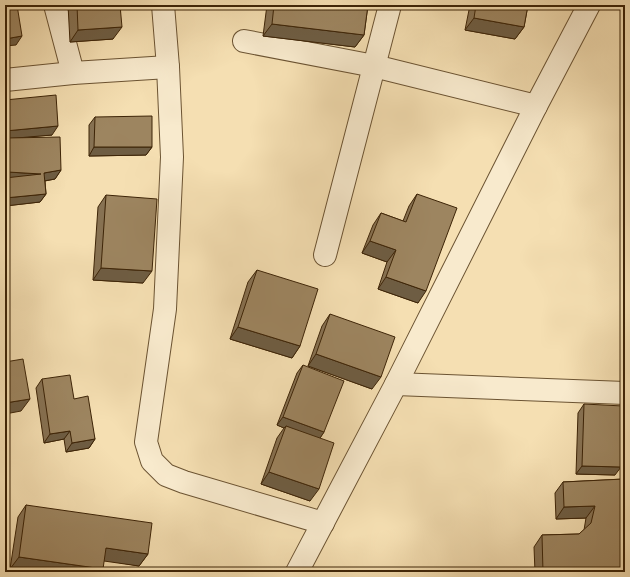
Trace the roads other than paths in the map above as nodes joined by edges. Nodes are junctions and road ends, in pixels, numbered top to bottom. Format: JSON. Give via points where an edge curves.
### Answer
{"nodes":[{"id":1,"x":55,"y":5,"type":"edge"},
{"id":2,"x":162,"y":5,"type":"edge"},
{"id":3,"x":390,"y":5,"type":"edge"},
{"id":4,"x":590,"y":5,"type":"edge"},
{"id":5,"x":244,"y":41,"type":"dead end"},
{"id":6,"x":374,"y":66,"type":"junction"},
{"id":7,"x":168,"y":67,"type":"junction"},
{"id":8,"x":73,"y":73,"type":"junction"},
{"id":9,"x":5,"y":80,"type":"edge"},
{"id":10,"x":536,"y":106,"type":"junction"},
{"id":11,"x":326,"y":255,"type":"dead end"},
{"id":12,"x":396,"y":384,"type":"junction"},
{"id":13,"x":625,"y":393,"type":"edge"},
{"id":14,"x":323,"y":523,"type":"junction"},
{"id":15,"x":297,"y":572,"type":"edge"}],
"edges":[{"from":1,"to":8,"type":"street"},
{"from":2,"to":7,"type":"street"},
{"from":3,"to":6,"type":"street"},
{"from":4,"to":10,"type":"street"},
{"from":5,"to":6,"type":"street"},
{"from":6,"to":10,"type":"street"},
{"from":6,"to":11,"type":"street"},
{"from":7,"to":8,"type":"street"},
{"from":7,"to":14,"type":"street","via":[[172,157],[165,309],[146,442],[152,461],[166,475],[184,482]]},
{"from":8,"to":9,"type":"street"},
{"from":10,"to":12,"type":"street"},
{"from":12,"to":13,"type":"street"},
{"from":12,"to":14,"type":"street"},
{"from":14,"to":15,"type":"street"}]}
